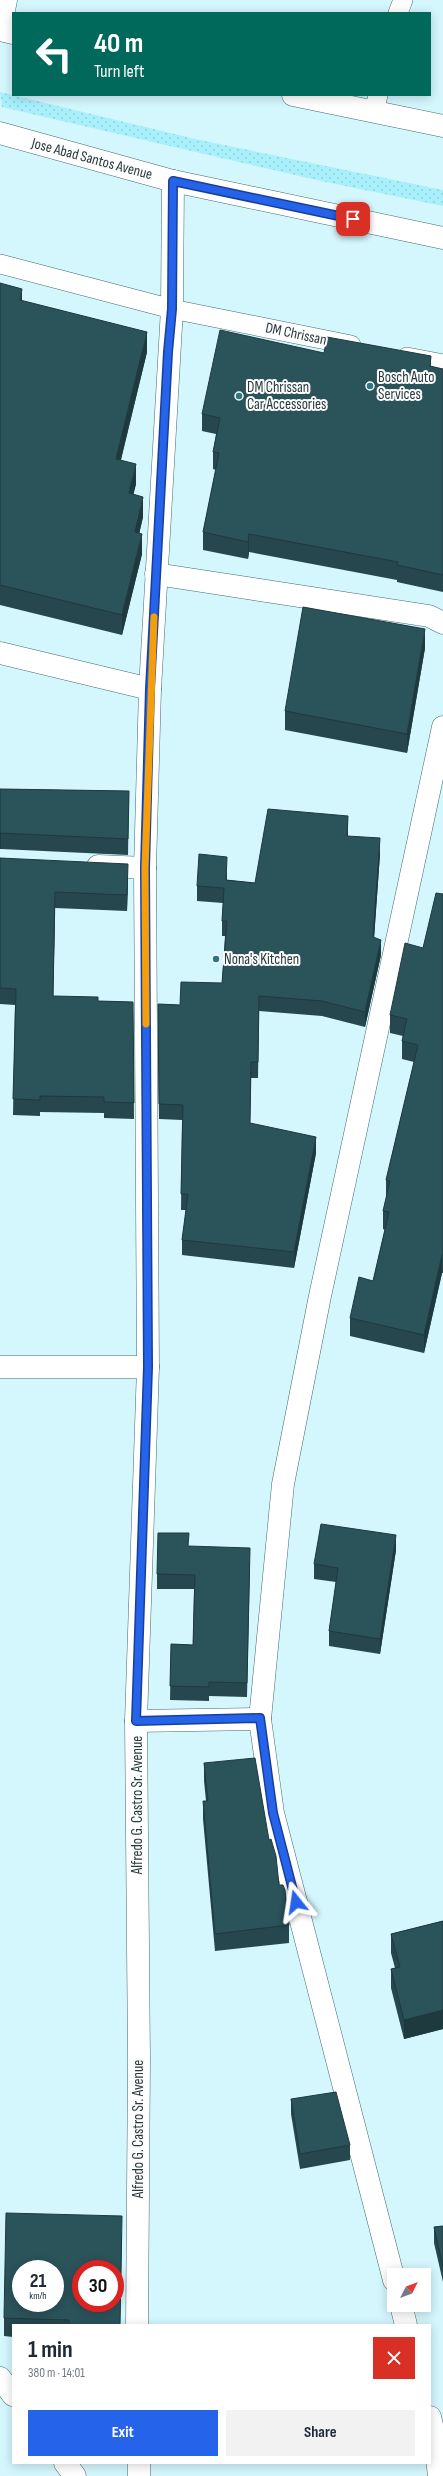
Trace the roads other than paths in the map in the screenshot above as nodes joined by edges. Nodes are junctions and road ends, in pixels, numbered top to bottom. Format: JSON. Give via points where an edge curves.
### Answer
{"nodes":[{"id":1,"x":6,"y":0,"type":"edge"},
{"id":2,"x":403,"y":0,"type":"edge"},
{"id":3,"x":398,"y":12,"type":"edge"},
{"id":4,"x":0,"y":30,"type":"edge"},
{"id":5,"x":12,"y":33,"type":"edge"},
{"id":6,"x":303,"y":96,"type":"edge"},
{"id":7,"x":376,"y":103,"type":"edge"},
{"id":8,"x":443,"y":126,"type":"edge"},
{"id":9,"x":0,"y":133,"type":"edge"},
{"id":10,"x":173,"y":181,"type":"junction"},
{"id":11,"x":443,"y":238,"type":"edge"},
{"id":12,"x":0,"y":264,"type":"edge"},
{"id":13,"x":172,"y":309,"type":"junction"},
{"id":14,"x":366,"y":348,"type":"edge"},
{"id":15,"x":389,"y":353,"type":"edge"},
{"id":16,"x":443,"y":364,"type":"edge"},
{"id":17,"x":156,"y":574,"type":"junction"},
{"id":18,"x":443,"y":623,"type":"edge"},
{"id":19,"x":0,"y":653,"type":"edge"},
{"id":20,"x":150,"y":689,"type":"junction"},
{"id":21,"x":443,"y":727,"type":"edge"},
{"id":22,"x":76,"y":864,"type":"edge"},
{"id":23,"x":145,"y":868,"type":"junction"},
{"id":24,"x":0,"y":1367,"type":"edge"},
{"id":25,"x":148,"y":1367,"type":"junction"},
{"id":26,"x":260,"y":1718,"type":"junction"},
{"id":27,"x":136,"y":1721,"type":"junction"},
{"id":28,"x":391,"y":2268,"type":"edge"},
{"id":29,"x":403,"y":2312,"type":"edge"},
{"id":30,"x":137,"y":2324,"type":"edge"},
{"id":31,"x":406,"y":2324,"type":"edge"},
{"id":32,"x":0,"y":2378,"type":"edge"},
{"id":33,"x":12,"y":2394,"type":"edge"},
{"id":34,"x":431,"y":2421,"type":"edge"},
{"id":35,"x":66,"y":2464,"type":"edge"},
{"id":36,"x":138,"y":2464,"type":"edge"},
{"id":37,"x":75,"y":2476,"type":"edge"},
{"id":38,"x":139,"y":2476,"type":"edge"},
{"id":39,"x":439,"y":2476,"type":"edge"}],
"edges":[{"from":1,"to":4,"type":"main road"},
{"from":2,"to":3,"type":"lane"},
{"from":4,"to":5,"type":"main road"},
{"from":6,"to":7,"type":"main road"},
{"from":7,"to":8,"type":"main road"},
{"from":9,"to":10,"type":"main road","name":"Jose Abad Santos Avenue"},
{"from":10,"to":11,"type":"main road","name":"Jose Abad Santos Avenue"},
{"from":10,"to":13,"type":"main road","name":"Alfredo G. Castro Sr. Avenue"},
{"from":12,"to":13,"type":"lane","name":"DM Chrissan"},
{"from":13,"to":14,"type":"lane","name":"DM Chrissan"},
{"from":13,"to":17,"type":"main road","name":"Alfredo G. Castro Sr. Avenue"},
{"from":15,"to":16,"type":"lane"},
{"from":17,"to":18,"type":"main road","via":[[429,616]]},
{"from":17,"to":20,"type":"main road","name":"Alfredo G. Castro Sr. Avenue"},
{"from":19,"to":20,"type":"main road"},
{"from":20,"to":23,"type":"main road","name":"Alfredo G. Castro Sr. Avenue"},
{"from":21,"to":26,"type":"main road","via":[[320,1296],[284,1484]]},
{"from":22,"to":23,"type":"main road"},
{"from":23,"to":25,"type":"main road","name":"Alfredo G. Castro Sr. Avenue"},
{"from":24,"to":25,"type":"main road"},
{"from":25,"to":27,"type":"main road","name":"Alfredo G. Castro Sr. Avenue"},
{"from":26,"to":27,"type":"main road"},
{"from":26,"to":28,"type":"main road","via":[[273,1813]]},
{"from":27,"to":30,"type":"main road","name":"Alfredo G. Castro Sr. Avenue","via":[[139,2052]]},
{"from":29,"to":31,"type":"main road"},
{"from":32,"to":33,"type":"main road"},
{"from":34,"to":39,"type":"main road"},
{"from":35,"to":37,"type":"main road"},
{"from":36,"to":38,"type":"main road"}]}
